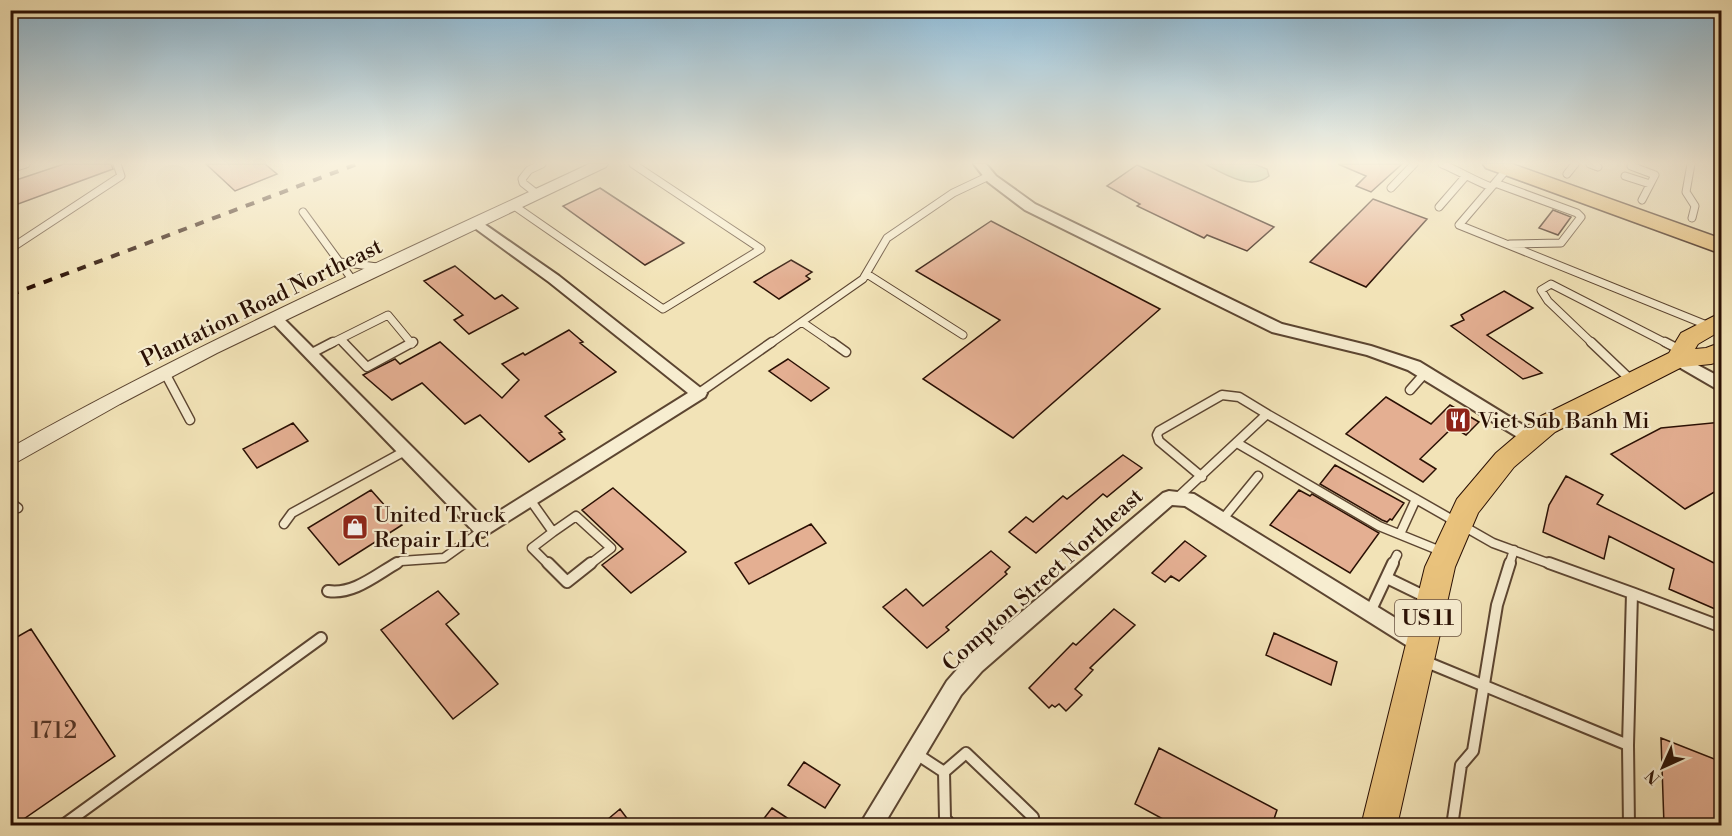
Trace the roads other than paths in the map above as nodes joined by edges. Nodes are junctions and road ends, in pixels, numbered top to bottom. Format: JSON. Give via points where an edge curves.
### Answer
{"nodes":[{"id":1,"x":80,"y":203,"type":"edge"},
{"id":2,"x":519,"y":203,"type":"edge"},
{"id":3,"x":692,"y":203,"type":"edge"},
{"id":4,"x":938,"y":203,"type":"edge"},
{"id":5,"x":1025,"y":203,"type":"edge"},
{"id":6,"x":1442,"y":203,"type":"edge"},
{"id":7,"x":1476,"y":203,"type":"edge"},
{"id":8,"x":1555,"y":203,"type":"edge"},
{"id":9,"x":1600,"y":203,"type":"edge"},
{"id":10,"x":1641,"y":203,"type":"edge"},
{"id":11,"x":1665,"y":203,"type":"edge"},
{"id":12,"x":1693,"y":203,"type":"edge"},
{"id":13,"x":513,"y":206,"type":"junction"},
{"id":14,"x":1439,"y":207,"type":"dead end"},
{"id":15,"x":303,"y":212,"type":"dead end"},
{"id":16,"x":1692,"y":218,"type":"junction"},
{"id":17,"x":477,"y":223,"type":"junction"},
{"id":18,"x":1721,"y":233,"type":"edge"},
{"id":19,"x":1507,"y":244,"type":"junction"},
{"id":20,"x":10,"y":249,"type":"edge"},
{"id":21,"x":1722,"y":258,"type":"edge"},
{"id":22,"x":339,"y":262,"type":"junction"},
{"id":23,"x":391,"y":264,"type":"junction"},
{"id":24,"x":867,"y":274,"type":"junction"},
{"id":25,"x":354,"y":282,"type":"junction"},
{"id":26,"x":276,"y":319,"type":"junction"},
{"id":27,"x":802,"y":322,"type":"junction"},
{"id":28,"x":1715,"y":323,"type":"edge"},
{"id":29,"x":963,"y":335,"type":"dead end"},
{"id":30,"x":340,"y":339,"type":"junction"},
{"id":31,"x":1722,"y":350,"type":"edge"},
{"id":32,"x":846,"y":352,"type":"dead end"},
{"id":33,"x":310,"y":354,"type":"junction"},
{"id":34,"x":1680,"y":355,"type":"junction"},
{"id":35,"x":165,"y":373,"type":"junction"},
{"id":36,"x":1425,"y":373,"type":"junction"},
{"id":37,"x":1633,"y":382,"type":"junction"},
{"id":38,"x":1722,"y":386,"type":"edge"},
{"id":39,"x":1410,"y":390,"type":"dead end"},
{"id":40,"x":699,"y":393,"type":"junction"},
{"id":41,"x":1267,"y":414,"type":"junction"},
{"id":42,"x":190,"y":420,"type":"dead end"},
{"id":43,"x":1530,"y":438,"type":"junction"},
{"id":44,"x":1237,"y":443,"type":"junction"},
{"id":45,"x":405,"y":451,"type":"junction"},
{"id":46,"x":10,"y":458,"type":"edge"},
{"id":47,"x":1258,"y":476,"type":"dead end"},
{"id":48,"x":1202,"y":477,"type":"junction"},
{"id":49,"x":1178,"y":497,"type":"junction"},
{"id":50,"x":1416,"y":499,"type":"junction"},
{"id":51,"x":531,"y":501,"type":"junction"},
{"id":52,"x":1222,"y":520,"type":"junction"},
{"id":53,"x":284,"y":524,"type":"dead end"},
{"id":54,"x":1458,"y":524,"type":"junction"},
{"id":55,"x":483,"y":530,"type":"junction"},
{"id":56,"x":554,"y":532,"type":"junction"},
{"id":57,"x":1400,"y":534,"type":"junction"},
{"id":58,"x":1514,"y":550,"type":"junction"},
{"id":59,"x":1446,"y":553,"type":"junction"},
{"id":60,"x":1397,"y":555,"type":"dead end"},
{"id":61,"x":1387,"y":578,"type":"junction"},
{"id":62,"x":328,"y":591,"type":"dead end"},
{"id":63,"x":1632,"y":593,"type":"junction"},
{"id":64,"x":1432,"y":600,"type":"junction"},
{"id":65,"x":1370,"y":612,"type":"junction"},
{"id":66,"x":1722,"y":627,"type":"edge"},
{"id":67,"x":321,"y":638,"type":"dead end"},
{"id":68,"x":1419,"y":652,"type":"junction"},
{"id":69,"x":1484,"y":686,"type":"junction"},
{"id":70,"x":1628,"y":745,"type":"junction"},
{"id":71,"x":915,"y":752,"type":"junction"},
{"id":72,"x":944,"y":772,"type":"junction"},
{"id":73,"x":62,"y":825,"type":"edge"},
{"id":74,"x":870,"y":825,"type":"edge"},
{"id":75,"x":951,"y":825,"type":"edge"},
{"id":76,"x":1034,"y":825,"type":"edge"},
{"id":77,"x":1379,"y":825,"type":"edge"},
{"id":78,"x":1452,"y":825,"type":"edge"},
{"id":79,"x":1629,"y":825,"type":"edge"}],
"edges":[{"from":1,"to":20,"type":"lane"},
{"from":2,"to":13,"type":"street","name":"Plantation Road Northeast"},
{"from":3,"to":13,"type":"lane","via":[[761,249],[663,309]]},
{"from":4,"to":24,"type":"lane","via":[[887,238],[878,247]]},
{"from":5,"to":36,"type":"street","via":[[1258,320],[1297,335],[1392,358]]},
{"from":6,"to":14,"type":"lane"},
{"from":7,"to":19,"type":"lane","via":[[1459,225]]},
{"from":8,"to":19,"type":"lane","via":[[1581,217],[1561,243]]},
{"from":9,"to":21,"type":"highway","via":[[1616,217]]},
{"from":10,"to":18,"type":"highway"},
{"from":11,"to":16,"type":"highway"},
{"from":12,"to":16,"type":"lane"},
{"from":13,"to":17,"type":"street","name":"Plantation Road Northeast"},
{"from":15,"to":22,"type":"lane"},
{"from":16,"to":18,"type":"highway"},
{"from":17,"to":23,"type":"street","name":"Plantation Road Northeast"},
{"from":17,"to":40,"type":"street"},
{"from":19,"to":28,"type":"lane"},
{"from":22,"to":23,"type":"lane","via":[[372,267]]},
{"from":22,"to":25,"type":"lane"},
{"from":23,"to":25,"type":"street","name":"Plantation Road Northeast"},
{"from":24,"to":27,"type":"lane"},
{"from":24,"to":29,"type":"lane"},
{"from":25,"to":26,"type":"street","name":"Plantation Road Northeast"},
{"from":26,"to":33,"type":"street"},
{"from":26,"to":35,"type":"street","name":"Plantation Road Northeast"},
{"from":27,"to":32,"type":"lane"},
{"from":27,"to":40,"type":"lane"},
{"from":28,"to":34,"type":"main road","number":"US 11","via":[[1689,339]]},
{"from":30,"to":30,"type":"lane","via":[[388,315],[414,343],[367,367]]},
{"from":30,"to":33,"type":"lane"},
{"from":31,"to":34,"type":"main road","number":"US 11","via":[[1711,356]]},
{"from":33,"to":45,"type":"street"},
{"from":34,"to":37,"type":"main road","number":"US 11"},
{"from":34,"to":37,"type":"lane","via":[[1551,284],[1540,290]]},
{"from":34,"to":38,"type":"street"},
{"from":35,"to":42,"type":"lane"},
{"from":35,"to":46,"type":"street","name":"Plantation Road Northeast"},
{"from":36,"to":39,"type":"lane"},
{"from":36,"to":43,"type":"street"},
{"from":37,"to":43,"type":"main road","number":"US 11","via":[[1546,425]]},
{"from":40,"to":51,"type":"street"},
{"from":41,"to":44,"type":"lane"},
{"from":41,"to":48,"type":"lane","via":[[1239,397],[1222,395],[1159,431],[1159,441]]},
{"from":41,"to":50,"type":"lane"},
{"from":43,"to":54,"type":"main road","number":"US 11","via":[[1487,479]]},
{"from":44,"to":48,"type":"lane"},
{"from":44,"to":57,"type":"lane","via":[[1379,526]]},
{"from":45,"to":53,"type":"lane","via":[[292,513]]},
{"from":45,"to":55,"type":"street"},
{"from":47,"to":52,"type":"lane"},
{"from":48,"to":49,"type":"lane"},
{"from":49,"to":52,"type":"street","name":"Compton Street Northeast"},
{"from":49,"to":71,"type":"street","name":"Compton Street Northeast","via":[[1169,498],[1137,523],[975,664],[954,688]]},
{"from":50,"to":54,"type":"lane"},
{"from":50,"to":57,"type":"lane"},
{"from":51,"to":55,"type":"street"},
{"from":51,"to":56,"type":"lane"},
{"from":52,"to":65,"type":"street","name":"Compton Street Northeast"},
{"from":54,"to":58,"type":"lane"},
{"from":54,"to":59,"type":"main road","number":"US 11"},
{"from":55,"to":62,"type":"lane","via":[[444,558],[401,561],[352,589],[341,593]]},
{"from":56,"to":56,"type":"lane","via":[[576,516],[611,548],[567,582],[532,548]]},
{"from":57,"to":59,"type":"lane"},
{"from":58,"to":63,"type":"lane"},
{"from":58,"to":69,"type":"lane","via":[[1497,605]]},
{"from":59,"to":64,"type":"main road","number":"US 11"},
{"from":60,"to":61,"type":"lane"},
{"from":61,"to":64,"type":"lane"},
{"from":61,"to":65,"type":"lane"},
{"from":63,"to":66,"type":"lane"},
{"from":63,"to":70,"type":"lane"},
{"from":64,"to":68,"type":"main road","number":"US 11"},
{"from":65,"to":68,"type":"street","name":"Compton Street Northeast"},
{"from":67,"to":73,"type":"lane"},
{"from":68,"to":69,"type":"lane"},
{"from":68,"to":77,"type":"main road","number":"US 11"},
{"from":69,"to":70,"type":"lane"},
{"from":69,"to":78,"type":"lane","via":[[1473,751],[1461,765]]},
{"from":70,"to":79,"type":"lane"},
{"from":71,"to":72,"type":"lane"},
{"from":71,"to":74,"type":"street","name":"Compton Street Northeast"},
{"from":72,"to":75,"type":"lane","via":[[945,818]]},
{"from":72,"to":76,"type":"lane","via":[[966,753],[1033,818]]}]}
